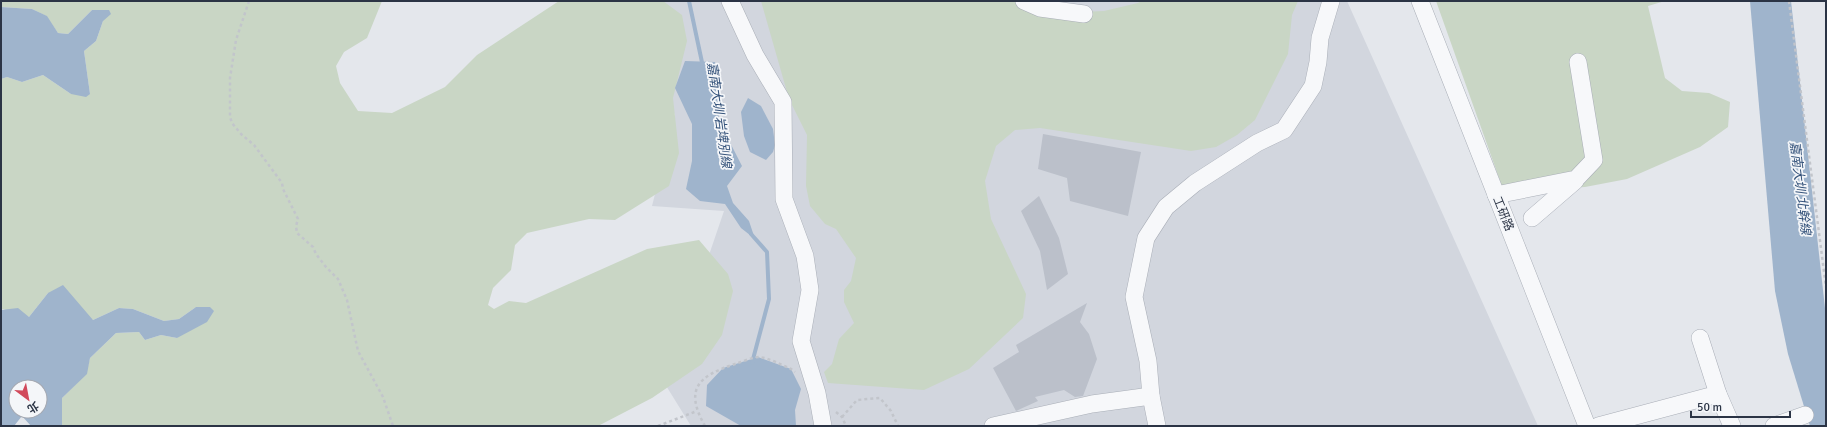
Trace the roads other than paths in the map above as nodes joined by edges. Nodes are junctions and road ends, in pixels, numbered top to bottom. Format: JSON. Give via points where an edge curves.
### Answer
{"nodes":[{"id":1,"x":730,"y":1,"type":"edge"},
{"id":2,"x":1024,"y":1,"type":"edge"},
{"id":3,"x":1331,"y":1,"type":"edge"},
{"id":4,"x":1420,"y":1,"type":"edge"},
{"id":5,"x":1084,"y":14,"type":"dead end"},
{"id":6,"x":1578,"y":62,"type":"dead end"},
{"id":7,"x":1576,"y":180,"type":"junction"},
{"id":8,"x":1496,"y":195,"type":"junction"},
{"id":9,"x":1532,"y":218,"type":"dead end"},
{"id":10,"x":1700,"y":338,"type":"dead end"},
{"id":11,"x":1718,"y":394,"type":"junction"},
{"id":12,"x":1151,"y":396,"type":"junction"},
{"id":13,"x":1805,"y":415,"type":"dead end"},
{"id":14,"x":823,"y":426,"type":"edge"},
{"id":15,"x":993,"y":426,"type":"edge"},
{"id":16,"x":1157,"y":426,"type":"edge"},
{"id":17,"x":1588,"y":426,"type":"edge"},
{"id":18,"x":1598,"y":426,"type":"edge"},
{"id":19,"x":1732,"y":426,"type":"edge"},
{"id":20,"x":1774,"y":426,"type":"edge"}],
"edges":[{"from":1,"to":14,"type":"street","via":[[755,54],[784,102],[784,199],[805,256],[810,290],[801,341],[817,394]]},
{"from":2,"to":5,"type":"street","via":[[1040,8]]},
{"from":3,"to":12,"type":"street","via":[[1320,38],[1313,86],[1284,130],[1257,142],[1195,183],[1166,206],[1146,238],[1134,297],[1148,361]]},
{"from":4,"to":8,"type":"street","name":"工研路"},
{"from":6,"to":7,"type":"street","via":[[1594,160]]},
{"from":7,"to":8,"type":"street"},
{"from":7,"to":9,"type":"street"},
{"from":8,"to":17,"type":"street","name":"工研路"},
{"from":10,"to":11,"type":"street"},
{"from":11,"to":18,"type":"street"},
{"from":11,"to":19,"type":"street"},
{"from":12,"to":15,"type":"street","via":[[1092,404]]},
{"from":12,"to":16,"type":"street"},
{"from":13,"to":20,"type":"street"}]}
